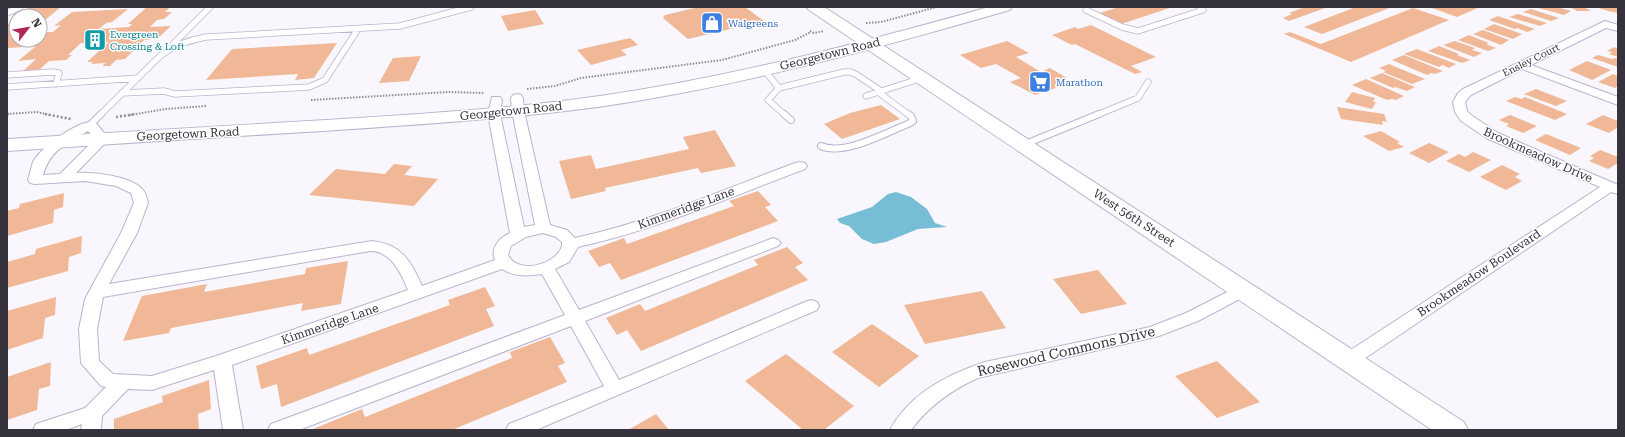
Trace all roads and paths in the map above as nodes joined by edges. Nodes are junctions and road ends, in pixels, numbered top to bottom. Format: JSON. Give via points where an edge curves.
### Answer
{"nodes":[{"id":1,"x":20,"y":7,"type":"edge"},
{"id":2,"x":210,"y":7,"type":"edge"},
{"id":3,"x":471,"y":7,"type":"edge"},
{"id":4,"x":814,"y":7,"type":"edge"},
{"id":5,"x":937,"y":7,"type":"edge"},
{"id":6,"x":959,"y":7,"type":"edge"},
{"id":7,"x":1005,"y":7,"type":"edge"},
{"id":8,"x":1086,"y":7,"type":"edge"},
{"id":9,"x":1200,"y":7,"type":"edge"},
{"id":10,"x":7,"y":13,"type":"edge"},
{"id":11,"x":1618,"y":28,"type":"edge"},
{"id":12,"x":358,"y":29,"type":"junction"},
{"id":13,"x":814,"y":33,"type":"dead end"},
{"id":14,"x":864,"y":34,"type":"junction"},
{"id":15,"x":171,"y":47,"type":"junction"},
{"id":16,"x":1521,"y":65,"type":"junction"},
{"id":17,"x":766,"y":71,"type":"junction"},
{"id":18,"x":7,"y":75,"type":"edge"},
{"id":19,"x":138,"y":78,"type":"junction"},
{"id":20,"x":922,"y":78,"type":"junction"},
{"id":21,"x":1148,"y":82,"type":"dead end"},
{"id":22,"x":56,"y":84,"type":"junction"},
{"id":23,"x":7,"y":87,"type":"edge"},
{"id":24,"x":779,"y":88,"type":"junction"},
{"id":25,"x":880,"y":92,"type":"junction"},
{"id":26,"x":122,"y":93,"type":"junction"},
{"id":27,"x":866,"y":96,"type":"dead end"},
{"id":28,"x":520,"y":99,"type":"junction"},
{"id":29,"x":305,"y":100,"type":"dead end"},
{"id":30,"x":1618,"y":101,"type":"edge"},
{"id":31,"x":494,"y":102,"type":"junction"},
{"id":32,"x":212,"y":106,"type":"dead end"},
{"id":33,"x":1461,"y":112,"type":"joint"},
{"id":34,"x":7,"y":114,"type":"edge"},
{"id":35,"x":791,"y":120,"type":"dead end"},
{"id":36,"x":97,"y":127,"type":"junction"},
{"id":37,"x":7,"y":130,"type":"edge"},
{"id":38,"x":59,"y":142,"type":"junction"},
{"id":39,"x":7,"y":145,"type":"edge"},
{"id":40,"x":1023,"y":145,"type":"junction"},
{"id":41,"x":821,"y":146,"type":"dead end"},
{"id":42,"x":800,"y":166,"type":"dead end"},
{"id":43,"x":65,"y":177,"type":"junction"},
{"id":44,"x":1614,"y":189,"type":"edge"},
{"id":45,"x":543,"y":228,"type":"junction"},
{"id":46,"x":518,"y":234,"type":"junction"},
{"id":47,"x":773,"y":243,"type":"dead end"},
{"id":48,"x":570,"y":244,"type":"junction"},
{"id":49,"x":504,"y":264,"type":"junction"},
{"id":50,"x":546,"y":268,"type":"junction"},
{"id":51,"x":1243,"y":290,"type":"junction"},
{"id":52,"x":97,"y":292,"type":"junction"},
{"id":53,"x":417,"y":293,"type":"junction"},
{"id":54,"x":811,"y":306,"type":"dead end"},
{"id":55,"x":574,"y":318,"type":"junction"},
{"id":56,"x":1349,"y":360,"type":"junction"},
{"id":57,"x":222,"y":361,"type":"junction"},
{"id":58,"x":124,"y":381,"type":"junction"},
{"id":59,"x":615,"y":389,"type":"junction"},
{"id":60,"x":91,"y":422,"type":"edge"},
{"id":61,"x":43,"y":430,"type":"edge"},
{"id":62,"x":233,"y":430,"type":"edge"},
{"id":63,"x":278,"y":430,"type":"edge"},
{"id":64,"x":516,"y":430,"type":"edge"},
{"id":65,"x":900,"y":430,"type":"edge"},
{"id":66,"x":1454,"y":430,"type":"edge"}],
"edges":[{"from":1,"to":10,"type":"lane"},
{"from":2,"to":15,"type":"lane"},
{"from":3,"to":12,"type":"lane","via":[[400,26]]},
{"from":4,"to":14,"type":"main road","name":"West 56th Street"},
{"from":5,"to":14,"type":"path","via":[[881,22]]},
{"from":6,"to":14,"type":"main road","name":"Georgetown Road"},
{"from":7,"to":14,"type":"main road","name":"Georgetown Road"},
{"from":8,"to":9,"type":"lane","via":[[1086,10],[1122,27],[1138,31],[1203,10]]},
{"from":11,"to":16,"type":"street","name":"Ensley Court","via":[[1605,24]]},
{"from":12,"to":15,"type":"lane","via":[[206,37],[185,40]]},
{"from":12,"to":26,"type":"lane","via":[[325,80],[309,87],[175,94],[164,91]]},
{"from":13,"to":28,"type":"path","via":[[810,31],[795,40],[722,60],[581,78]]},
{"from":14,"to":17,"type":"main road","name":"Georgetown Road"},
{"from":14,"to":20,"type":"main road","name":"West 56th Street"},
{"from":14,"to":28,"type":"main road","name":"Georgetown Road","via":[[684,74]]},
{"from":15,"to":19,"type":"lane"},
{"from":16,"to":30,"type":"street"},
{"from":16,"to":33,"type":"street","name":"Ensley Court","via":[[1463,94],[1459,102]]},
{"from":17,"to":24,"type":"lane"},
{"from":17,"to":28,"type":"main road","name":"Georgetown Road","via":[[655,93],[577,104]]},
{"from":18,"to":22,"type":"lane","via":[[59,73]]},
{"from":19,"to":22,"type":"lane"},
{"from":19,"to":26,"type":"lane"},
{"from":20,"to":25,"type":"lane"},
{"from":20,"to":40,"type":"main road","name":"West 56th Street"},
{"from":21,"to":40,"type":"lane","via":[[1138,98]]},
{"from":22,"to":23,"type":"lane"},
{"from":24,"to":25,"type":"lane","via":[[851,72]]},
{"from":24,"to":35,"type":"lane","via":[[768,100]]},
{"from":25,"to":27,"type":"lane"},
{"from":25,"to":41,"type":"lane","via":[[911,116],[912,121],[840,150],[828,150]]},
{"from":26,"to":36,"type":"lane"},
{"from":28,"to":31,"type":"main road","name":"Georgetown Road"},
{"from":28,"to":45,"type":"street"},
{"from":29,"to":31,"type":"path","via":[[448,92],[477,94]]},
{"from":31,"to":36,"type":"main road","name":"Georgetown Road"},
{"from":31,"to":46,"type":"street"},
{"from":32,"to":36,"type":"path","via":[[165,109],[121,116]]},
{"from":33,"to":44,"type":"street","name":"Brookmeadow Drive","via":[[1469,121],[1493,136]]},
{"from":34,"to":36,"type":"path","via":[[37,112]]},
{"from":36,"to":37,"type":"main road","name":"Georgetown Road"},
{"from":36,"to":38,"type":"main road","name":"Georgetown Road"},
{"from":36,"to":43,"type":"street"},
{"from":38,"to":39,"type":"main road","name":"Georgetown Road"},
{"from":38,"to":43,"type":"street","name":"Kimmeridge Lane","via":[[40,162],[35,180]]},
{"from":40,"to":51,"type":"main road","name":"West 56th Street"},
{"from":42,"to":48,"type":"street","name":"Kimmeridge Lane","via":[[612,235]]},
{"from":43,"to":52,"type":"street","name":"Kimmeridge Lane","via":[[120,182],[136,191],[141,203],[129,233]]},
{"from":44,"to":56,"type":"street","name":"Brookmeadow Boulevard"},
{"from":45,"to":46,"type":"street"},
{"from":45,"to":48,"type":"street","via":[[562,232]]},
{"from":46,"to":49,"type":"street","via":[[501,252]]},
{"from":47,"to":55,"type":"street"},
{"from":48,"to":50,"type":"street","via":[[564,257]]},
{"from":49,"to":50,"type":"street","via":[[522,270]]},
{"from":49,"to":53,"type":"street","name":"Kimmeridge Lane"},
{"from":50,"to":55,"type":"street"},
{"from":51,"to":56,"type":"main road","name":"West 56th Street"},
{"from":51,"to":65,"type":"street","name":"Rosewood Commons Drive","via":[[1178,324],[1153,332],[965,375],[932,395],[917,408]]},
{"from":52,"to":53,"type":"street","via":[[376,246],[392,253],[405,267]]},
{"from":52,"to":58,"type":"street","name":"Kimmeridge Lane","via":[[93,299],[88,329],[90,363],[108,381]]},
{"from":53,"to":57,"type":"street","name":"Kimmeridge Lane"},
{"from":54,"to":59,"type":"street"},
{"from":55,"to":59,"type":"street"},
{"from":55,"to":63,"type":"street"},
{"from":56,"to":66,"type":"main road","name":"West 56th Street"},
{"from":57,"to":58,"type":"street","name":"Kimmeridge Lane","via":[[152,383]]},
{"from":57,"to":62,"type":"street"},
{"from":58,"to":60,"type":"street"},
{"from":59,"to":64,"type":"street"},
{"from":60,"to":61,"type":"street"}]}
